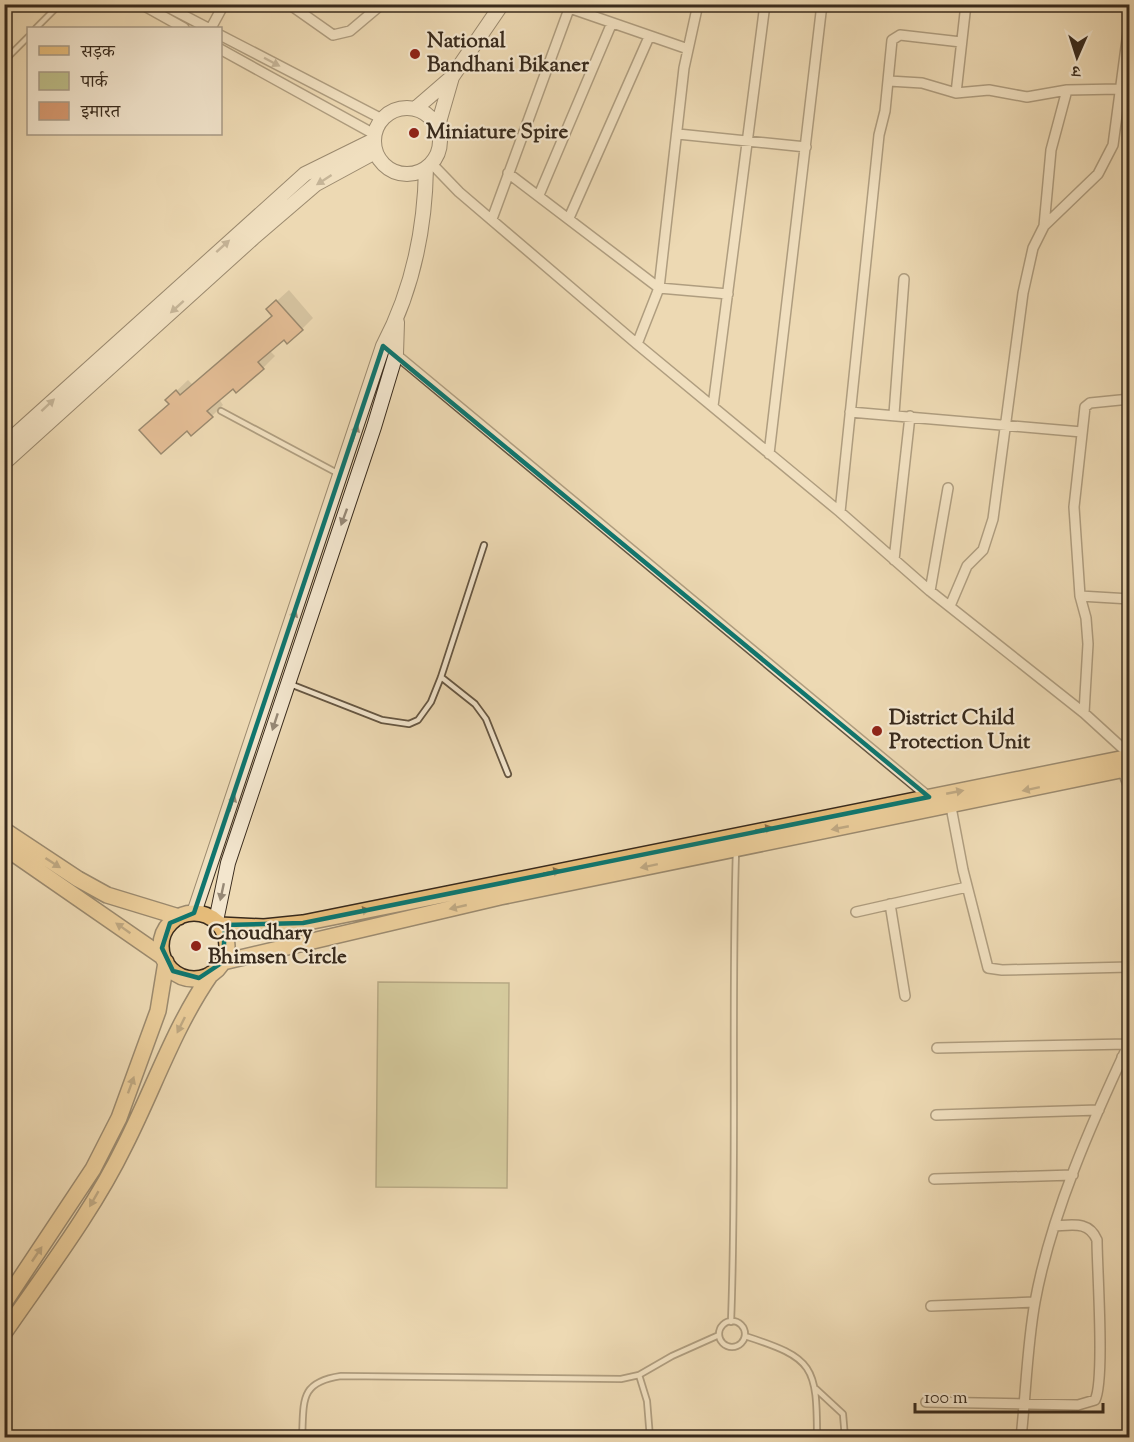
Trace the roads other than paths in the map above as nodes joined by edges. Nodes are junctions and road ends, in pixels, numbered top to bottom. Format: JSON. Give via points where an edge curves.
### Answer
{"nodes":[{"id":1,"x":60,"y":4,"type":"edge"},
{"id":2,"x":141,"y":4,"type":"edge"},
{"id":3,"x":162,"y":4,"type":"edge"},
{"id":4,"x":224,"y":4,"type":"edge"},
{"id":5,"x":289,"y":4,"type":"edge"},
{"id":6,"x":382,"y":4,"type":"edge"},
{"id":7,"x":502,"y":4,"type":"edge"},
{"id":8,"x":558,"y":4,"type":"edge"},
{"id":9,"x":698,"y":4,"type":"edge"},
{"id":10,"x":765,"y":4,"type":"edge"},
{"id":11,"x":822,"y":4,"type":"edge"},
{"id":12,"x":966,"y":4,"type":"edge"},
{"id":13,"x":570,"y":9,"type":"junction"},
{"id":14,"x":1130,"y":17,"type":"edge"},
{"id":15,"x":610,"y":25,"type":"junction"},
{"id":16,"x":37,"y":27,"type":"edge"},
{"id":17,"x":182,"y":27,"type":"edge"},
{"id":18,"x":208,"y":27,"type":"edge"},
{"id":19,"x":211,"y":27,"type":"edge"},
{"id":20,"x":222,"y":36,"type":"edge"},
{"id":21,"x":649,"y":37,"type":"junction"},
{"id":22,"x":27,"y":38,"type":"edge"},
{"id":23,"x":962,"y":42,"type":"junction"},
{"id":24,"x":688,"y":49,"type":"junction"},
{"id":25,"x":222,"y":50,"type":"edge"},
{"id":26,"x":4,"y":61,"type":"edge"},
{"id":27,"x":452,"y":77,"type":"junction"},
{"id":28,"x":889,"y":81,"type":"junction"},
{"id":29,"x":1119,"y":89,"type":"junction"},
{"id":30,"x":1067,"y":90,"type":"junction"},
{"id":31,"x":956,"y":93,"type":"junction"},
{"id":32,"x":415,"y":109,"type":"junction"},
{"id":33,"x":382,"y":118,"type":"junction"},
{"id":34,"x":437,"y":129,"type":"junction"},
{"id":35,"x":678,"y":134,"type":"junction"},
{"id":36,"x":748,"y":140,"type":"junction"},
{"id":37,"x":374,"y":142,"type":"junction"},
{"id":38,"x":806,"y":147,"type":"junction"},
{"id":39,"x":429,"y":165,"type":"junction"},
{"id":40,"x":508,"y":173,"type":"junction"},
{"id":41,"x":539,"y":195,"type":"junction"},
{"id":42,"x":569,"y":218,"type":"junction"},
{"id":43,"x":492,"y":219,"type":"junction"},
{"id":44,"x":1044,"y":226,"type":"junction"},
{"id":45,"x":904,"y":279,"type":"dead end"},
{"id":46,"x":659,"y":288,"type":"junction"},
{"id":47,"x":728,"y":294,"type":"junction"},
{"id":48,"x":397,"y":320,"type":"junction"},
{"id":49,"x":637,"y":344,"type":"junction"},
{"id":50,"x":383,"y":346,"type":"junction"},
{"id":51,"x":396,"y":354,"type":"junction"},
{"id":52,"x":1130,"y":399,"type":"edge"},
{"id":53,"x":713,"y":406,"type":"junction"},
{"id":54,"x":221,"y":411,"type":"dead end"},
{"id":55,"x":850,"y":412,"type":"junction"},
{"id":56,"x":894,"y":414,"type":"junction"},
{"id":57,"x":910,"y":416,"type":"junction"},
{"id":58,"x":1005,"y":425,"type":"junction"},
{"id":59,"x":1082,"y":432,"type":"junction"},
{"id":60,"x":8,"y":444,"type":"edge"},
{"id":61,"x":769,"y":454,"type":"junction"},
{"id":62,"x":4,"y":463,"type":"edge"},
{"id":63,"x":341,"y":475,"type":"junction"},
{"id":64,"x":948,"y":488,"type":"dead end"},
{"id":65,"x":840,"y":512,"type":"junction"},
{"id":66,"x":484,"y":545,"type":"dead end"},
{"id":67,"x":894,"y":561,"type":"junction"},
{"id":68,"x":930,"y":591,"type":"junction"},
{"id":69,"x":1080,"y":596,"type":"junction"},
{"id":70,"x":1130,"y":599,"type":"edge"},
{"id":71,"x":950,"y":606,"type":"junction"},
{"id":72,"x":441,"y":677,"type":"junction"},
{"id":73,"x":287,"y":684,"type":"junction"},
{"id":74,"x":1084,"y":713,"type":"junction"},
{"id":75,"x":1128,"y":762,"type":"edge"},
{"id":76,"x":508,"y":774,"type":"dead end"},
{"id":77,"x":1130,"y":790,"type":"edge"},
{"id":78,"x":929,"y":797,"type":"junction"},
{"id":79,"x":951,"y":807,"type":"junction"},
{"id":80,"x":4,"y":830,"type":"edge"},
{"id":81,"x":736,"y":842,"type":"junction"},
{"id":82,"x":4,"y":847,"type":"edge"},
{"id":83,"x":967,"y":887,"type":"junction"},
{"id":84,"x":890,"y":904,"type":"junction"},
{"id":85,"x":856,"y":912,"type":"dead end"},
{"id":86,"x":187,"y":915,"type":"junction"},
{"id":87,"x":218,"y":923,"type":"junction"},
{"id":88,"x":165,"y":959,"type":"junction"},
{"id":89,"x":223,"y":962,"type":"junction"},
{"id":90,"x":1130,"y":967,"type":"edge"},
{"id":91,"x":211,"y":974,"type":"junction"},
{"id":92,"x":905,"y":996,"type":"dead end"},
{"id":93,"x":1129,"y":1042,"type":"edge"},
{"id":94,"x":936,"y":1048,"type":"dead end"},
{"id":95,"x":1122,"y":1057,"type":"junction"},
{"id":96,"x":1130,"y":1068,"type":"edge"},
{"id":97,"x":1099,"y":1110,"type":"junction"},
{"id":98,"x":936,"y":1115,"type":"dead end"},
{"id":99,"x":1073,"y":1175,"type":"junction"},
{"id":100,"x":934,"y":1179,"type":"dead end"},
{"id":101,"x":1055,"y":1226,"type":"junction"},
{"id":102,"x":1035,"y":1302,"type":"junction"},
{"id":103,"x":4,"y":1303,"type":"edge"},
{"id":104,"x":932,"y":1306,"type":"dead end"},
{"id":105,"x":731,"y":1322,"type":"junction"},
{"id":106,"x":4,"y":1332,"type":"edge"},
{"id":107,"x":719,"y":1335,"type":"junction"},
{"id":108,"x":745,"y":1336,"type":"junction"},
{"id":109,"x":639,"y":1375,"type":"junction"},
{"id":110,"x":816,"y":1389,"type":"junction"},
{"id":111,"x":926,"y":1402,"type":"dead end"},
{"id":112,"x":1025,"y":1404,"type":"junction"},
{"id":113,"x":302,"y":1437,"type":"edge"},
{"id":114,"x":650,"y":1437,"type":"edge"},
{"id":115,"x":817,"y":1437,"type":"edge"},
{"id":116,"x":845,"y":1437,"type":"edge"},
{"id":117,"x":1021,"y":1437,"type":"edge"}],
"edges":[{"from":1,"to":16,"type":"lane"},
{"from":2,"to":17,"type":"street"},
{"from":3,"to":18,"type":"street"},
{"from":4,"to":19,"type":"street"},
{"from":5,"to":6,"type":"street","via":[[333,35],[350,31]]},
{"from":7,"to":27,"type":"street"},
{"from":8,"to":13,"type":"street"},
{"from":9,"to":24,"type":"street"},
{"from":10,"to":36,"type":"street"},
{"from":11,"to":38,"type":"street"},
{"from":12,"to":23,"type":"street"},
{"from":13,"to":15,"type":"street"},
{"from":13,"to":40,"type":"street"},
{"from":14,"to":29,"type":"street"},
{"from":15,"to":21,"type":"street"},
{"from":15,"to":41,"type":"street"},
{"from":20,"to":33,"type":"street","one_way":true},
{"from":21,"to":24,"type":"street"},
{"from":21,"to":42,"type":"street"},
{"from":22,"to":26,"type":"lane"},
{"from":23,"to":28,"type":"street","via":[[895,37],[890,48]]},
{"from":23,"to":31,"type":"street"},
{"from":24,"to":35,"type":"street"},
{"from":25,"to":37,"type":"street"},
{"from":27,"to":32,"type":"street"},
{"from":27,"to":34,"type":"street"},
{"from":28,"to":31,"type":"street","via":[[922,83]]},
{"from":28,"to":55,"type":"street","via":[[879,135]]},
{"from":29,"to":30,"type":"street"},
{"from":29,"to":44,"type":"street","via":[[1113,145],[1107,159],[1083,192]]},
{"from":30,"to":31,"type":"street","via":[[1027,97],[989,90]]},
{"from":30,"to":44,"type":"street","via":[[1051,150]]},
{"from":32,"to":33,"type":"street","via":[[397,109]]},
{"from":32,"to":34,"type":"street","via":[[429,117]]},
{"from":33,"to":37,"type":"street"},
{"from":34,"to":39,"type":"street","via":[[439,150]]},
{"from":35,"to":36,"type":"street"},
{"from":35,"to":46,"type":"street"},
{"from":36,"to":38,"type":"street"},
{"from":36,"to":47,"type":"street"},
{"from":37,"to":39,"type":"street","via":[[386,166],[393,171],[411,173]]},
{"from":37,"to":60,"type":"street","via":[[316,184]]},
{"from":38,"to":61,"type":"street"},
{"from":39,"to":43,"type":"street"},
{"from":39,"to":48,"type":"street","via":[[420,240]]},
{"from":40,"to":41,"type":"street"},
{"from":40,"to":43,"type":"street"},
{"from":41,"to":42,"type":"street"},
{"from":42,"to":46,"type":"street"},
{"from":43,"to":49,"type":"street"},
{"from":44,"to":58,"type":"street","via":[[1033,248],[1023,293]]},
{"from":45,"to":56,"type":"street"},
{"from":46,"to":47,"type":"street"},
{"from":46,"to":49,"type":"street"},
{"from":47,"to":53,"type":"street"},
{"from":48,"to":50,"type":"street"},
{"from":48,"to":51,"type":"street"},
{"from":49,"to":53,"type":"street"},
{"from":50,"to":51,"type":"street"},
{"from":63,"to":50,"type":"street","one_way":true},
{"from":51,"to":73,"type":"street","one_way":true},
{"from":51,"to":78,"type":"street"},
{"from":52,"to":59,"type":"street","via":[[1090,403],[1085,407]]},
{"from":53,"to":61,"type":"street"},
{"from":54,"to":63,"type":"lane"},
{"from":55,"to":56,"type":"street"},
{"from":55,"to":65,"type":"street"},
{"from":56,"to":57,"type":"street"},
{"from":57,"to":58,"type":"street"},
{"from":57,"to":67,"type":"street"},
{"from":58,"to":59,"type":"street"},
{"from":58,"to":71,"type":"street","via":[[989,537],[983,550],[967,566]]},
{"from":59,"to":69,"type":"street","via":[[1074,507]]},
{"from":60,"to":62,"type":"street"},
{"from":61,"to":65,"type":"street"},
{"from":86,"to":63,"type":"street","one_way":true},
{"from":64,"to":68,"type":"street"},
{"from":65,"to":67,"type":"street"},
{"from":66,"to":72,"type":"lane"},
{"from":67,"to":68,"type":"street"},
{"from":68,"to":71,"type":"street"},
{"from":69,"to":70,"type":"street"},
{"from":69,"to":74,"type":"street","via":[[1088,644]]},
{"from":71,"to":74,"type":"street"},
{"from":72,"to":73,"type":"lane","via":[[426,712],[409,724],[382,720]]},
{"from":72,"to":76,"type":"lane","via":[[475,704],[486,719]]},
{"from":73,"to":87,"type":"street","one_way":true,"via":[[228,862]]},
{"from":74,"to":75,"type":"street"},
{"from":75,"to":77,"type":"street"},
{"from":78,"to":75,"type":"main road","one_way":true},
{"from":75,"to":79,"type":"main road","one_way":true},
{"from":81,"to":78,"type":"main road","one_way":true},
{"from":79,"to":81,"type":"main road","one_way":true},
{"from":79,"to":83,"type":"street"},
{"from":80,"to":86,"type":"main road","one_way":true,"via":[[107,895]]},
{"from":87,"to":81,"type":"main road","one_way":true,"via":[[264,927],[303,923]]},
{"from":81,"to":89,"type":"main road","one_way":true},
{"from":81,"to":105,"type":"lane"},
{"from":88,"to":82,"type":"main road","one_way":true},
{"from":83,"to":84,"type":"street"},
{"from":83,"to":90,"type":"street","via":[[986,962],[993,970]]},
{"from":84,"to":85,"type":"street"},
{"from":84,"to":92,"type":"street"},
{"from":86,"to":87,"type":"main road"},
{"from":86,"to":88,"type":"main road","via":[[164,932]]},
{"from":87,"to":89,"type":"main road","via":[[227,948]]},
{"from":88,"to":91,"type":"main road","via":[[173,970],[190,978]]},
{"from":103,"to":88,"type":"main road","one_way":true,"via":[[93,1169],[119,1118],[158,1011]]},
{"from":89,"to":91,"type":"main road"},
{"from":91,"to":106,"type":"main road","one_way":true,"via":[[190,1007],[125,1146],[88,1210]]},
{"from":93,"to":94,"type":"street"},
{"from":93,"to":95,"type":"street"},
{"from":95,"to":96,"type":"street"},
{"from":95,"to":97,"type":"street"},
{"from":97,"to":98,"type":"street"},
{"from":97,"to":99,"type":"street"},
{"from":99,"to":100,"type":"street"},
{"from":99,"to":101,"type":"street"},
{"from":101,"to":102,"type":"street"},
{"from":101,"to":112,"type":"street","via":[[1087,1226],[1097,1240],[1097,1396],[1089,1403]]},
{"from":102,"to":104,"type":"street"},
{"from":102,"to":112,"type":"street"},
{"from":105,"to":107,"type":"lane","via":[[721,1328]]},
{"from":105,"to":108,"type":"lane","via":[[742,1327]]},
{"from":107,"to":108,"type":"lane","via":[[725,1345],[733,1347],[741,1344]]},
{"from":107,"to":109,"type":"lane"},
{"from":108,"to":110,"type":"lane","via":[[792,1354],[812,1373]]},
{"from":109,"to":113,"type":"lane","via":[[609,1379],[353,1376],[322,1379],[310,1387],[304,1399]]},
{"from":109,"to":114,"type":"lane","via":[[647,1401]]},
{"from":110,"to":115,"type":"lane"},
{"from":110,"to":116,"type":"lane","via":[[843,1414]]},
{"from":111,"to":112,"type":"street"},
{"from":112,"to":117,"type":"street"}]}
